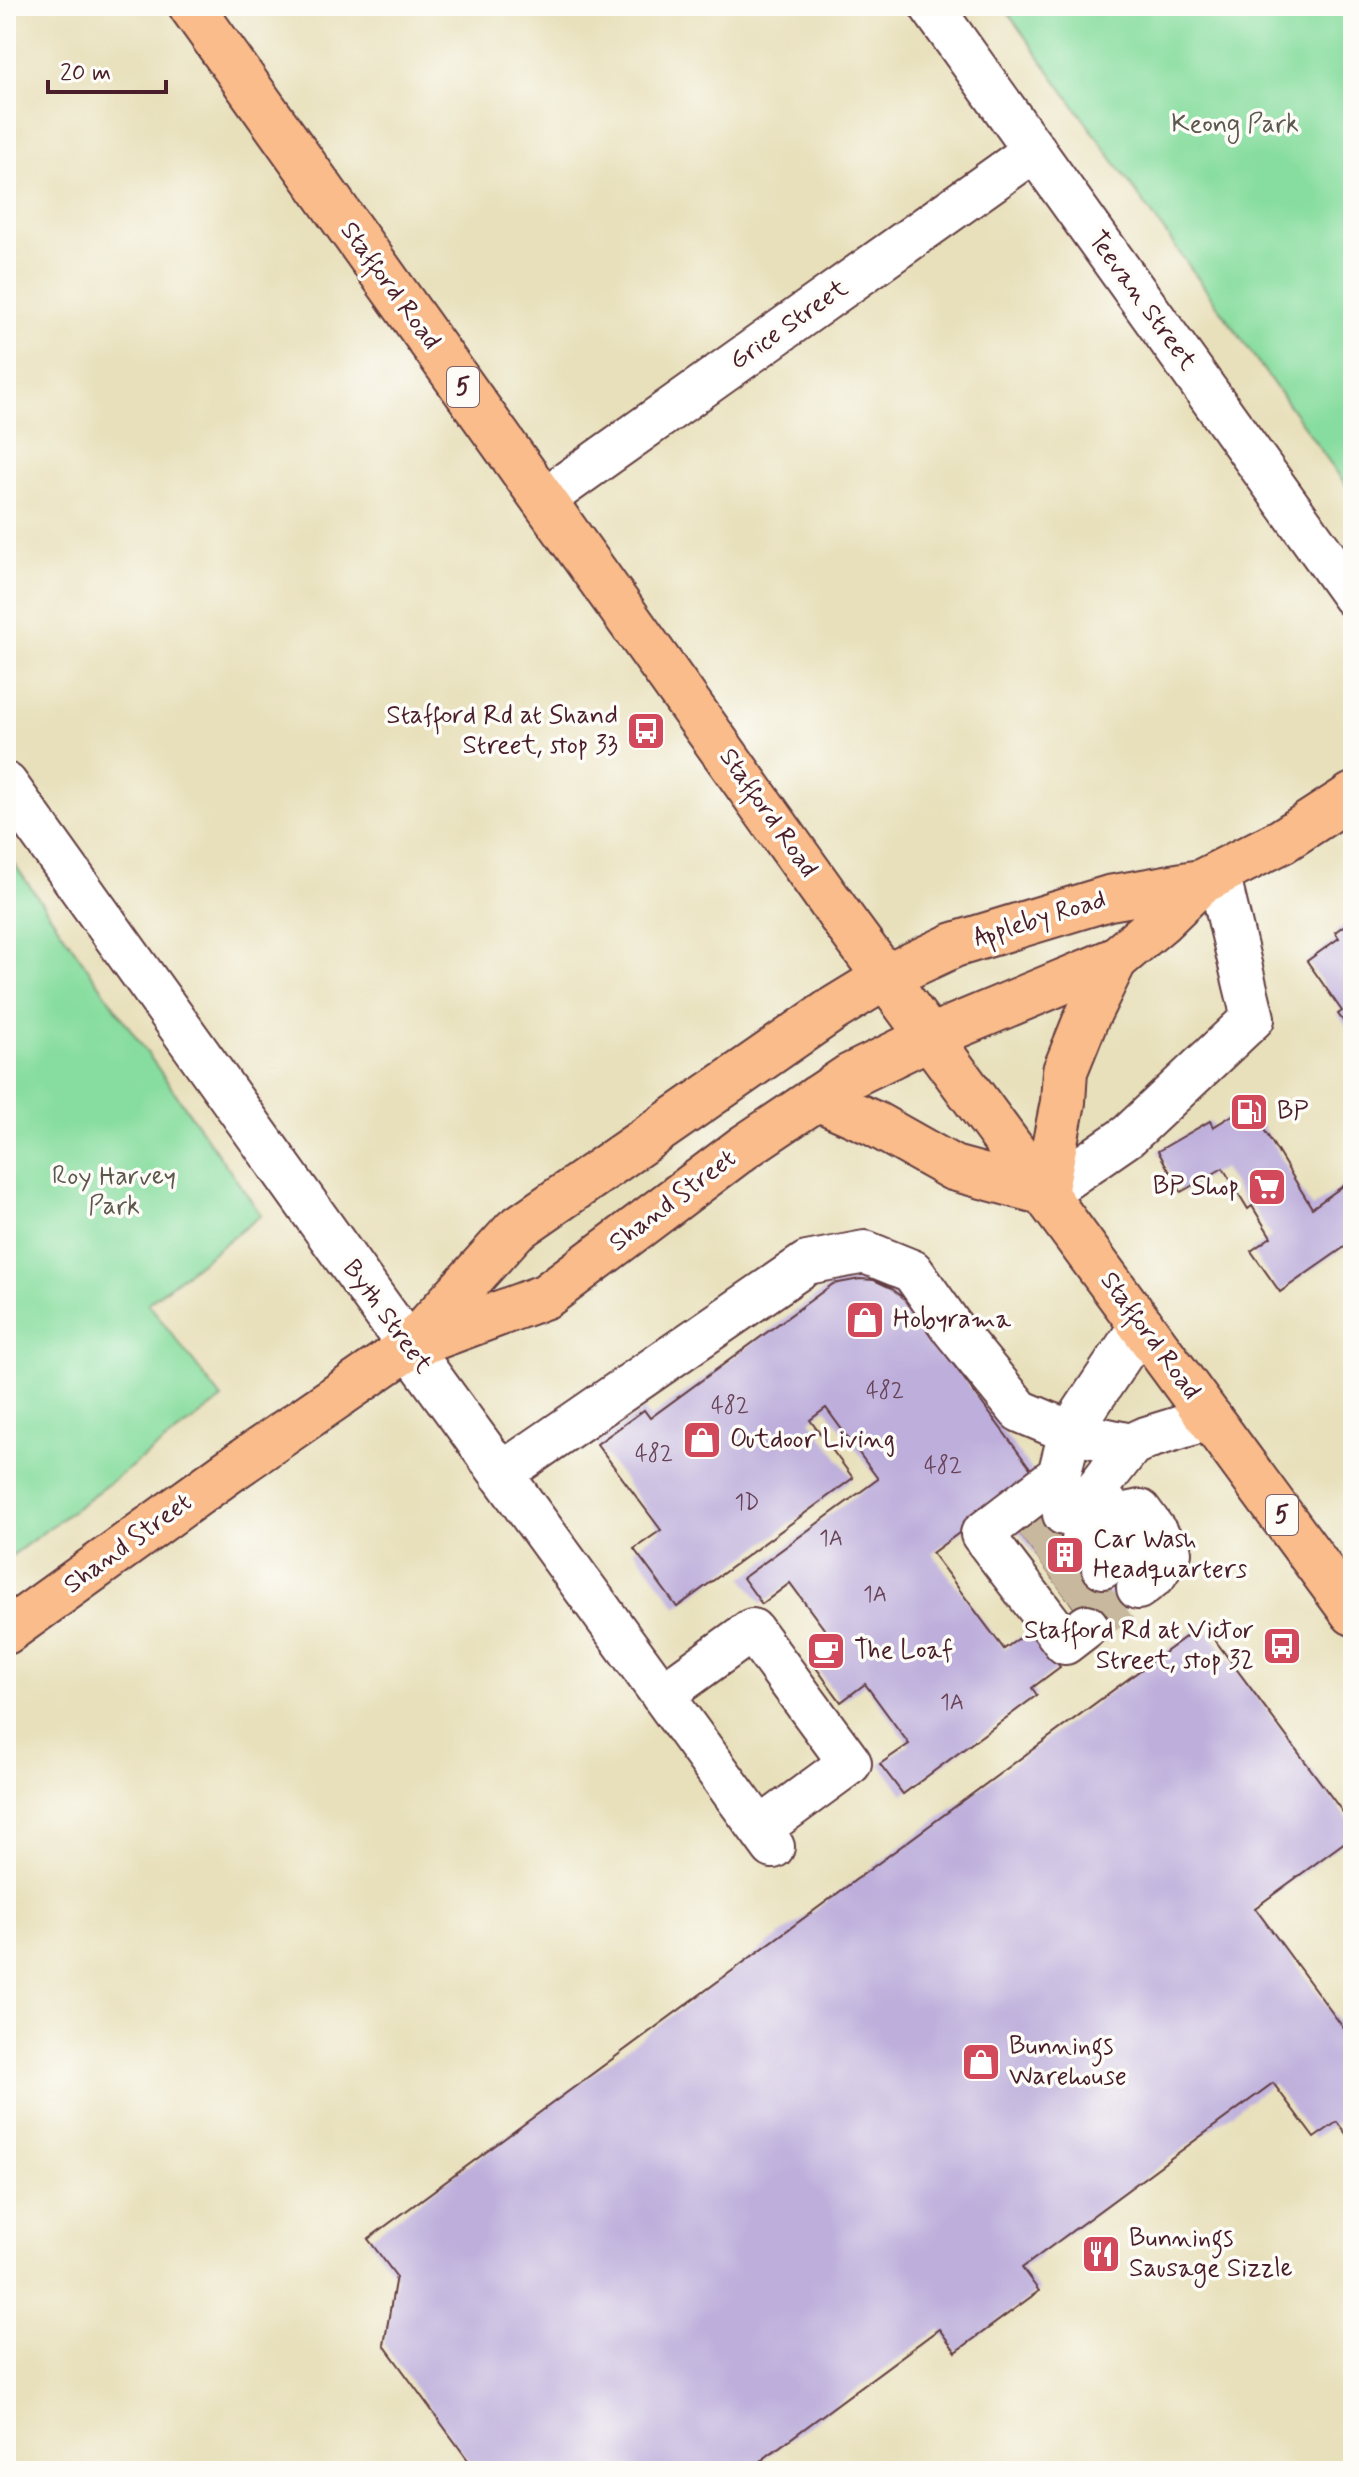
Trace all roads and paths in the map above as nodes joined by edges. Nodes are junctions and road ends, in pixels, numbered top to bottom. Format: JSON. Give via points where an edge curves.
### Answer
{"nodes":[{"id":1,"x":191,"y":6,"type":"edge"},
{"id":2,"x":931,"y":6,"type":"edge"},
{"id":3,"x":1035,"y":150,"type":"junction"},
{"id":4,"x":543,"y":500,"type":"junction"},
{"id":5,"x":1353,"y":596,"type":"edge"},
{"id":6,"x":6,"y":784,"type":"edge"},
{"id":7,"x":1353,"y":795,"type":"edge"},
{"id":8,"x":1210,"y":878,"type":"junction"},
{"id":9,"x":1115,"y":960,"type":"junction"},
{"id":10,"x":886,"y":977,"type":"junction"},
{"id":11,"x":930,"y":1037,"type":"junction"},
{"id":12,"x":817,"y":1098,"type":"junction"},
{"id":13,"x":1045,"y":1193,"type":"junction"},
{"id":14,"x":1142,"y":1324,"type":"junction"},
{"id":15,"x":409,"y":1347,"type":"junction"},
{"id":16,"x":1211,"y":1418,"type":"junction"},
{"id":17,"x":1070,"y":1432,"type":"junction"},
{"id":18,"x":1131,"y":1445,"type":"junction"},
{"id":19,"x":501,"y":1474,"type":"junction"},
{"id":20,"x":1094,"y":1527,"type":"junction"},
{"id":21,"x":1041,"y":1585,"type":"dead end"},
{"id":22,"x":1353,"y":1613,"type":"edge"},
{"id":23,"x":6,"y":1632,"type":"edge"},
{"id":24,"x":662,"y":1695,"type":"junction"}],
"edges":[{"from":1,"to":4,"type":"main road","name":"Stafford Road","number":"5"},
{"from":2,"to":3,"type":"street","name":"Teevan Street"},
{"from":3,"to":4,"type":"street","name":"Grice Street"},
{"from":3,"to":5,"type":"street","name":"Teevan Street"},
{"from":4,"to":10,"type":"main road","name":"Stafford Road","number":"5"},
{"from":6,"to":15,"type":"street","name":"Byth Street"},
{"from":7,"to":8,"type":"main road","name":"Appleby Road","via":[[1282,841]]},
{"from":8,"to":9,"type":"main road","name":"Appleby Road"},
{"from":8,"to":10,"type":"main road","name":"Appleby Road","via":[[1109,898],[954,945]]},
{"from":8,"to":13,"type":"street","via":[[1253,1018],[1129,1135]]},
{"from":9,"to":11,"type":"main road","name":"Appleby Road"},
{"from":9,"to":13,"type":"main road","via":[[1065,1071]]},
{"from":10,"to":11,"type":"main road","name":"Stafford Road","number":"5"},
{"from":10,"to":15,"type":"main road","name":"Shand Street","via":[[515,1230]]},
{"from":11,"to":12,"type":"main road","name":"Shand Street"},
{"from":11,"to":13,"type":"main road","name":"Stafford Road","number":"5"},
{"from":12,"to":13,"type":"main road","via":[[953,1168]]},
{"from":12,"to":15,"type":"main road","name":"Shand Street","via":[[546,1296]]},
{"from":13,"to":14,"type":"main road","name":"Stafford Road","number":"5"},
{"from":14,"to":16,"type":"main road","name":"Stafford Road","number":"5"},
{"from":14,"to":17,"type":"street"},
{"from":15,"to":19,"type":"street","name":"Byth Street"},
{"from":15,"to":23,"type":"main road","name":"Shand Street"},
{"from":16,"to":18,"type":"street"},
{"from":16,"to":22,"type":"main road","name":"Stafford Road","number":"5"},
{"from":17,"to":18,"type":"street"},
{"from":17,"to":19,"type":"street","via":[[1020,1411],[912,1271],[865,1252],[807,1263]]},
{"from":17,"to":20,"type":"street"},
{"from":18,"to":20,"type":"street"},
{"from":19,"to":24,"type":"street","name":"Byth Street"},
{"from":20,"to":21,"type":"street","via":[[982,1534]]},
{"from":24,"to":24,"type":"street","name":"Byth Street","via":[[767,1838],[850,1763],[752,1630]]}]}
